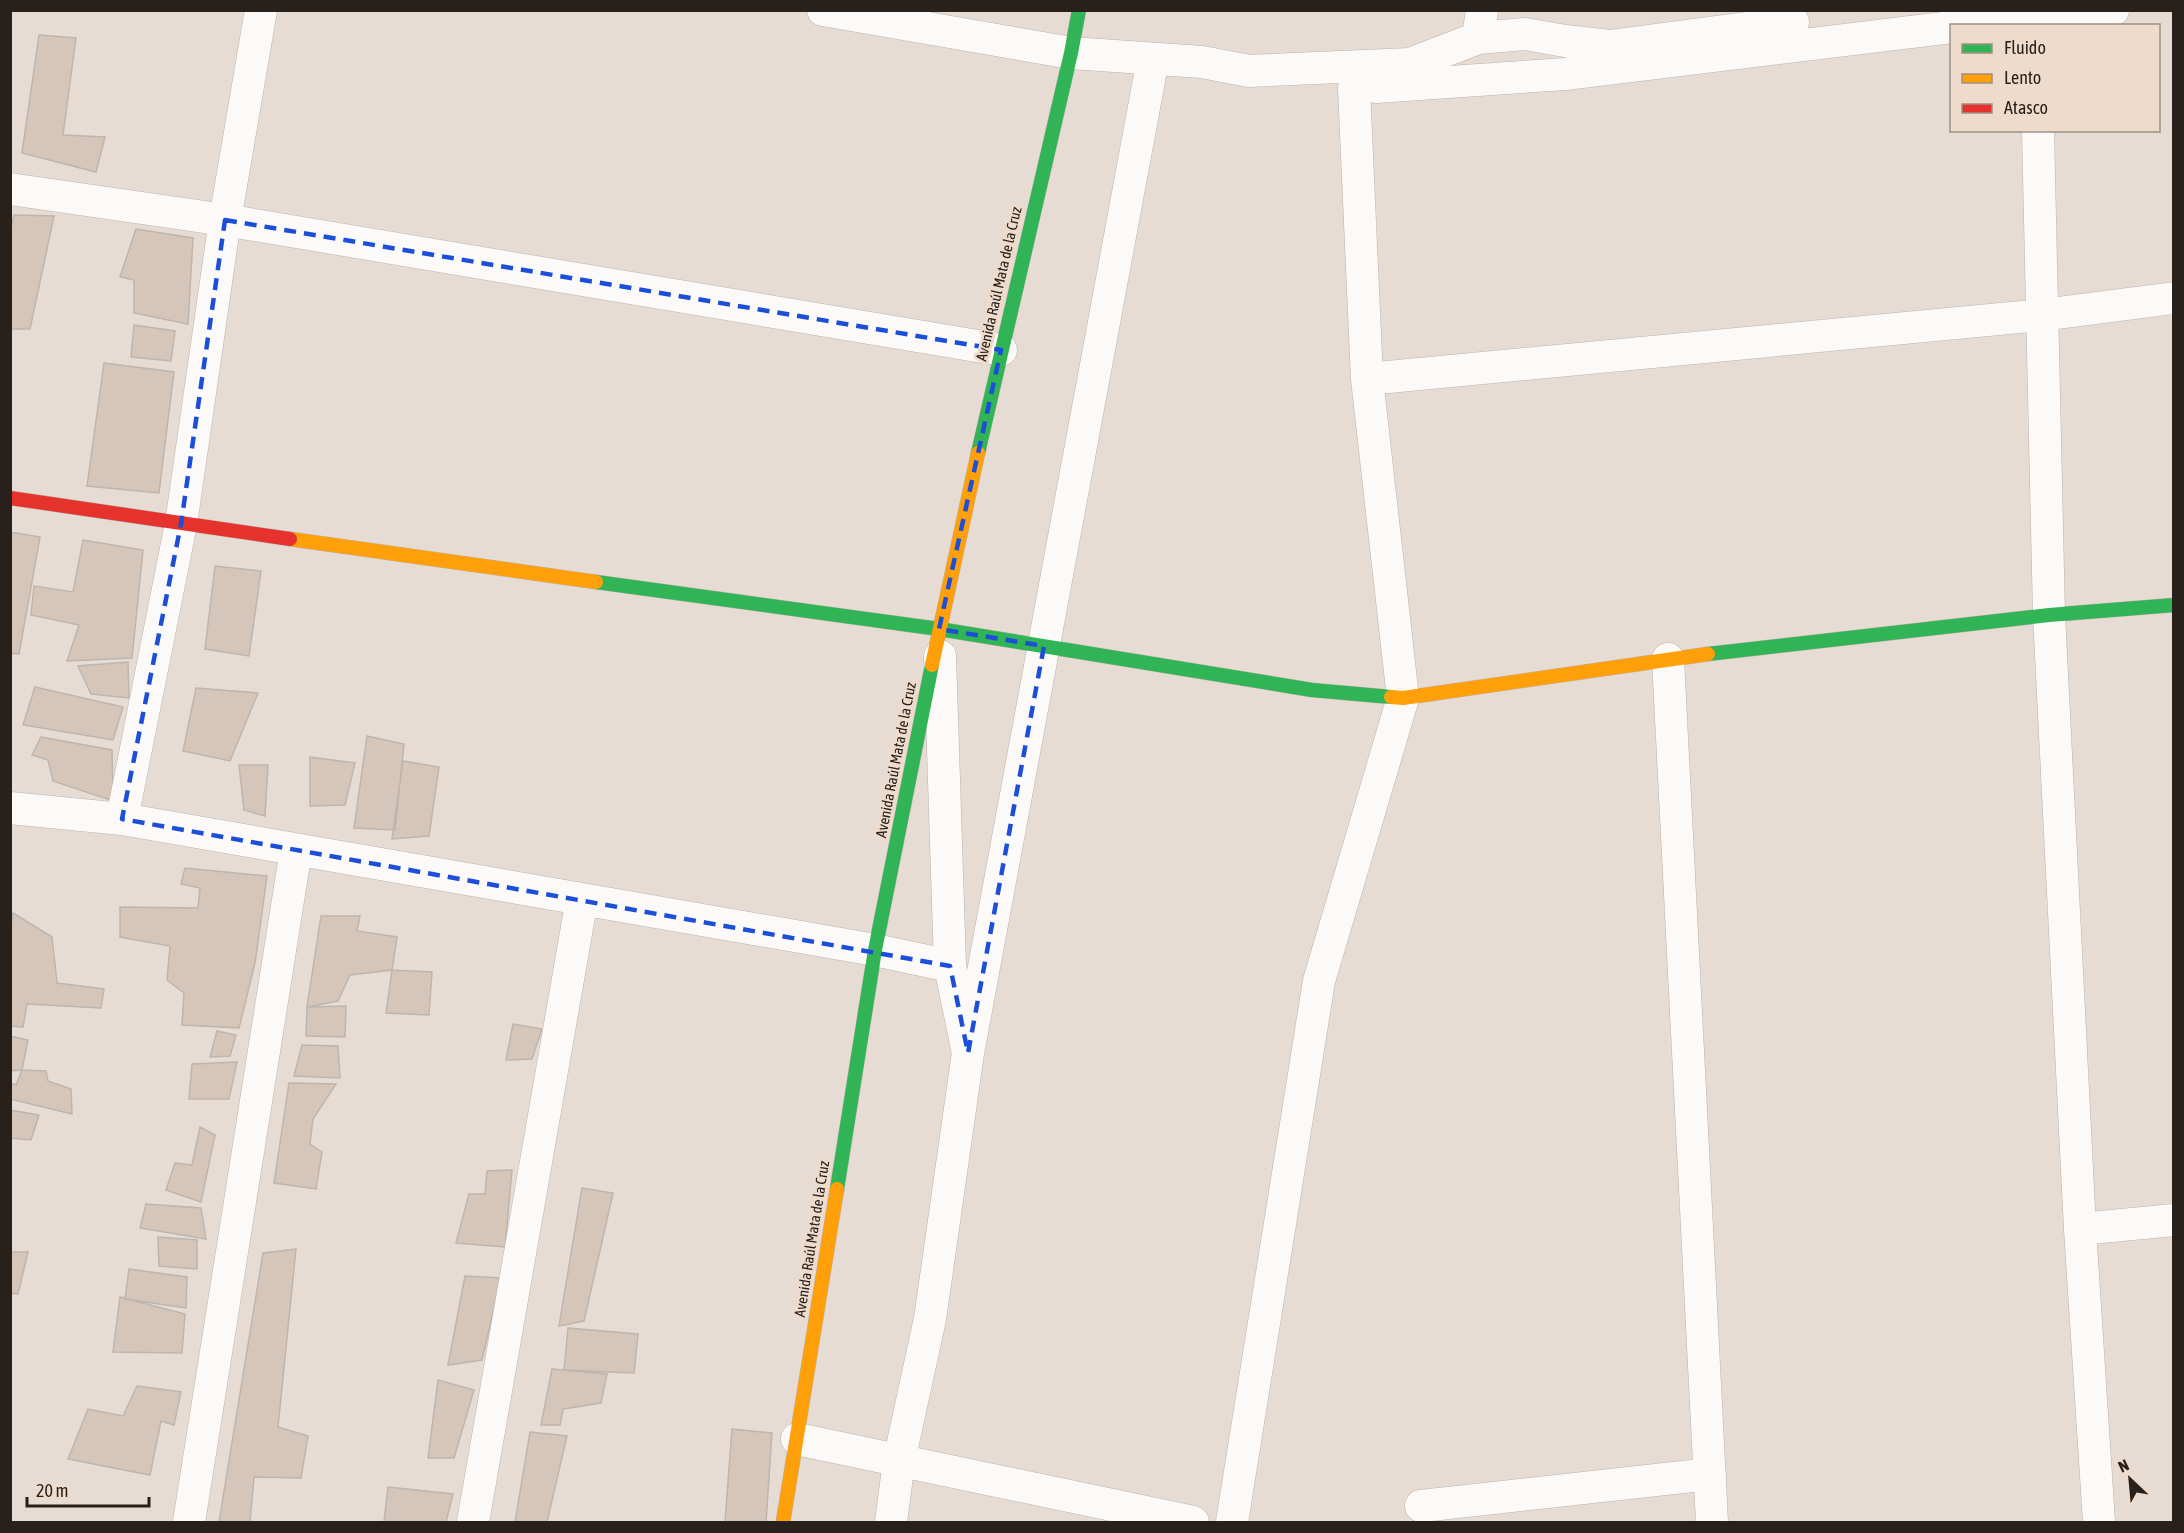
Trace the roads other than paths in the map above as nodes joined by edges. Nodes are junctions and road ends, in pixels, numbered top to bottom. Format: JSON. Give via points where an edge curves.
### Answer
{"nodes":[{"id":1,"x":261,"y":10,"type":"edge"},
{"id":2,"x":823,"y":10,"type":"edge"},
{"id":3,"x":1079,"y":10,"type":"edge"},
{"id":4,"x":2113,"y":10,"type":"edge"},
{"id":5,"x":1762,"y":19,"type":"edge"},
{"id":6,"x":2035,"y":21,"type":"edge"},
{"id":7,"x":1793,"y":22,"type":"dead end"},
{"id":8,"x":1480,"y":24,"type":"edge"},
{"id":9,"x":1992,"y":24,"type":"edge"},
{"id":10,"x":1950,"y":27,"type":"edge"},
{"id":11,"x":1071,"y":53,"type":"junction"},
{"id":12,"x":1153,"y":59,"type":"junction"},
{"id":13,"x":1248,"y":71,"type":"junction"},
{"id":14,"x":1354,"y":88,"type":"junction"},
{"id":15,"x":2038,"y":132,"type":"edge"},
{"id":16,"x":10,"y":189,"type":"edge"},
{"id":17,"x":225,"y":220,"type":"junction"},
{"id":18,"x":2174,"y":298,"type":"edge"},
{"id":19,"x":2042,"y":315,"type":"junction"},
{"id":20,"x":1001,"y":351,"type":"junction"},
{"id":21,"x":1367,"y":379,"type":"junction"},
{"id":22,"x":10,"y":498,"type":"edge"},
{"id":23,"x":181,"y":524,"type":"junction"},
{"id":24,"x":2174,"y":605,"type":"edge"},
{"id":25,"x":2049,"y":615,"type":"junction"},
{"id":26,"x":939,"y":628,"type":"junction"},
{"id":27,"x":1044,"y":646,"type":"junction"},
{"id":28,"x":1668,"y":659,"type":"junction"},
{"id":29,"x":1403,"y":698,"type":"junction"},
{"id":30,"x":10,"y":808,"type":"edge"},
{"id":31,"x":122,"y":819,"type":"junction"},
{"id":32,"x":296,"y":849,"type":"junction"},
{"id":33,"x":582,"y":899,"type":"junction"},
{"id":34,"x":874,"y":950,"type":"junction"},
{"id":35,"x":950,"y":966,"type":"junction"},
{"id":36,"x":968,"y":1053,"type":"junction"},
{"id":37,"x":2174,"y":1220,"type":"edge"},
{"id":38,"x":2080,"y":1229,"type":"junction"},
{"id":39,"x":797,"y":1438,"type":"junction"},
{"id":40,"x":899,"y":1461,"type":"junction"},
{"id":41,"x":1710,"y":1474,"type":"junction"},
{"id":42,"x":1421,"y":1506,"type":"dead end"},
{"id":43,"x":189,"y":1522,"type":"edge"},
{"id":44,"x":473,"y":1522,"type":"edge"},
{"id":45,"x":783,"y":1522,"type":"edge"},
{"id":46,"x":891,"y":1522,"type":"edge"},
{"id":47,"x":1194,"y":1522,"type":"edge"},
{"id":48,"x":1232,"y":1522,"type":"edge"},
{"id":49,"x":1712,"y":1522,"type":"edge"},
{"id":50,"x":2099,"y":1522,"type":"edge"}],
"edges":[{"from":1,"to":17,"type":"street"},
{"from":2,"to":11,"type":"street"},
{"from":3,"to":11,"type":"street","name":"Avenida Raúl Mata de la Cruz"},
{"from":4,"to":6,"type":"street"},
{"from":5,"to":7,"type":"street"},
{"from":5,"to":8,"type":"street","via":[[1610,46]]},
{"from":6,"to":9,"type":"street"},
{"from":8,"to":13,"type":"street","via":[[1410,64]]},
{"from":10,"to":14,"type":"street","via":[[1565,74]]},
{"from":11,"to":12,"type":"street"},
{"from":11,"to":20,"type":"street","name":"Avenida Raúl Mata de la Cruz"},
{"from":12,"to":13,"type":"street","via":[[1202,62]]},
{"from":12,"to":27,"type":"street"},
{"from":13,"to":14,"type":"street","via":[[1296,88]]},
{"from":14,"to":21,"type":"street"},
{"from":15,"to":19,"type":"street"},
{"from":16,"to":17,"type":"street"},
{"from":17,"to":20,"type":"street"},
{"from":17,"to":23,"type":"street"},
{"from":18,"to":19,"type":"street"},
{"from":19,"to":21,"type":"street"},
{"from":19,"to":25,"type":"street"},
{"from":20,"to":26,"type":"street","name":"Avenida Raúl Mata de la Cruz"},
{"from":21,"to":29,"type":"street"},
{"from":22,"to":23,"type":"street"},
{"from":23,"to":26,"type":"street"},
{"from":23,"to":31,"type":"street"},
{"from":24,"to":25,"type":"street"},
{"from":25,"to":28,"type":"street"},
{"from":25,"to":38,"type":"street"},
{"from":26,"to":27,"type":"street"},
{"from":26,"to":34,"type":"street","name":"Avenida Raúl Mata de la Cruz"},
{"from":26,"to":35,"type":"street"},
{"from":27,"to":29,"type":"street","via":[[1312,690]]},
{"from":27,"to":36,"type":"street"},
{"from":28,"to":29,"type":"street"},
{"from":28,"to":41,"type":"street"},
{"from":29,"to":48,"type":"street","via":[[1319,981]]},
{"from":30,"to":31,"type":"street"},
{"from":31,"to":32,"type":"street"},
{"from":32,"to":33,"type":"street"},
{"from":32,"to":43,"type":"street"},
{"from":33,"to":34,"type":"street"},
{"from":33,"to":44,"type":"street"},
{"from":34,"to":35,"type":"street"},
{"from":34,"to":39,"type":"street","name":"Avenida Raúl Mata de la Cruz"},
{"from":35,"to":36,"type":"street"},
{"from":36,"to":40,"type":"street","via":[[930,1319]]},
{"from":37,"to":38,"type":"street"},
{"from":38,"to":50,"type":"street"},
{"from":39,"to":40,"type":"street"},
{"from":39,"to":45,"type":"street","name":"Avenida Raúl Mata de la Cruz"},
{"from":40,"to":46,"type":"street"},
{"from":40,"to":47,"type":"street"},
{"from":41,"to":42,"type":"street"},
{"from":41,"to":49,"type":"street"}]}
